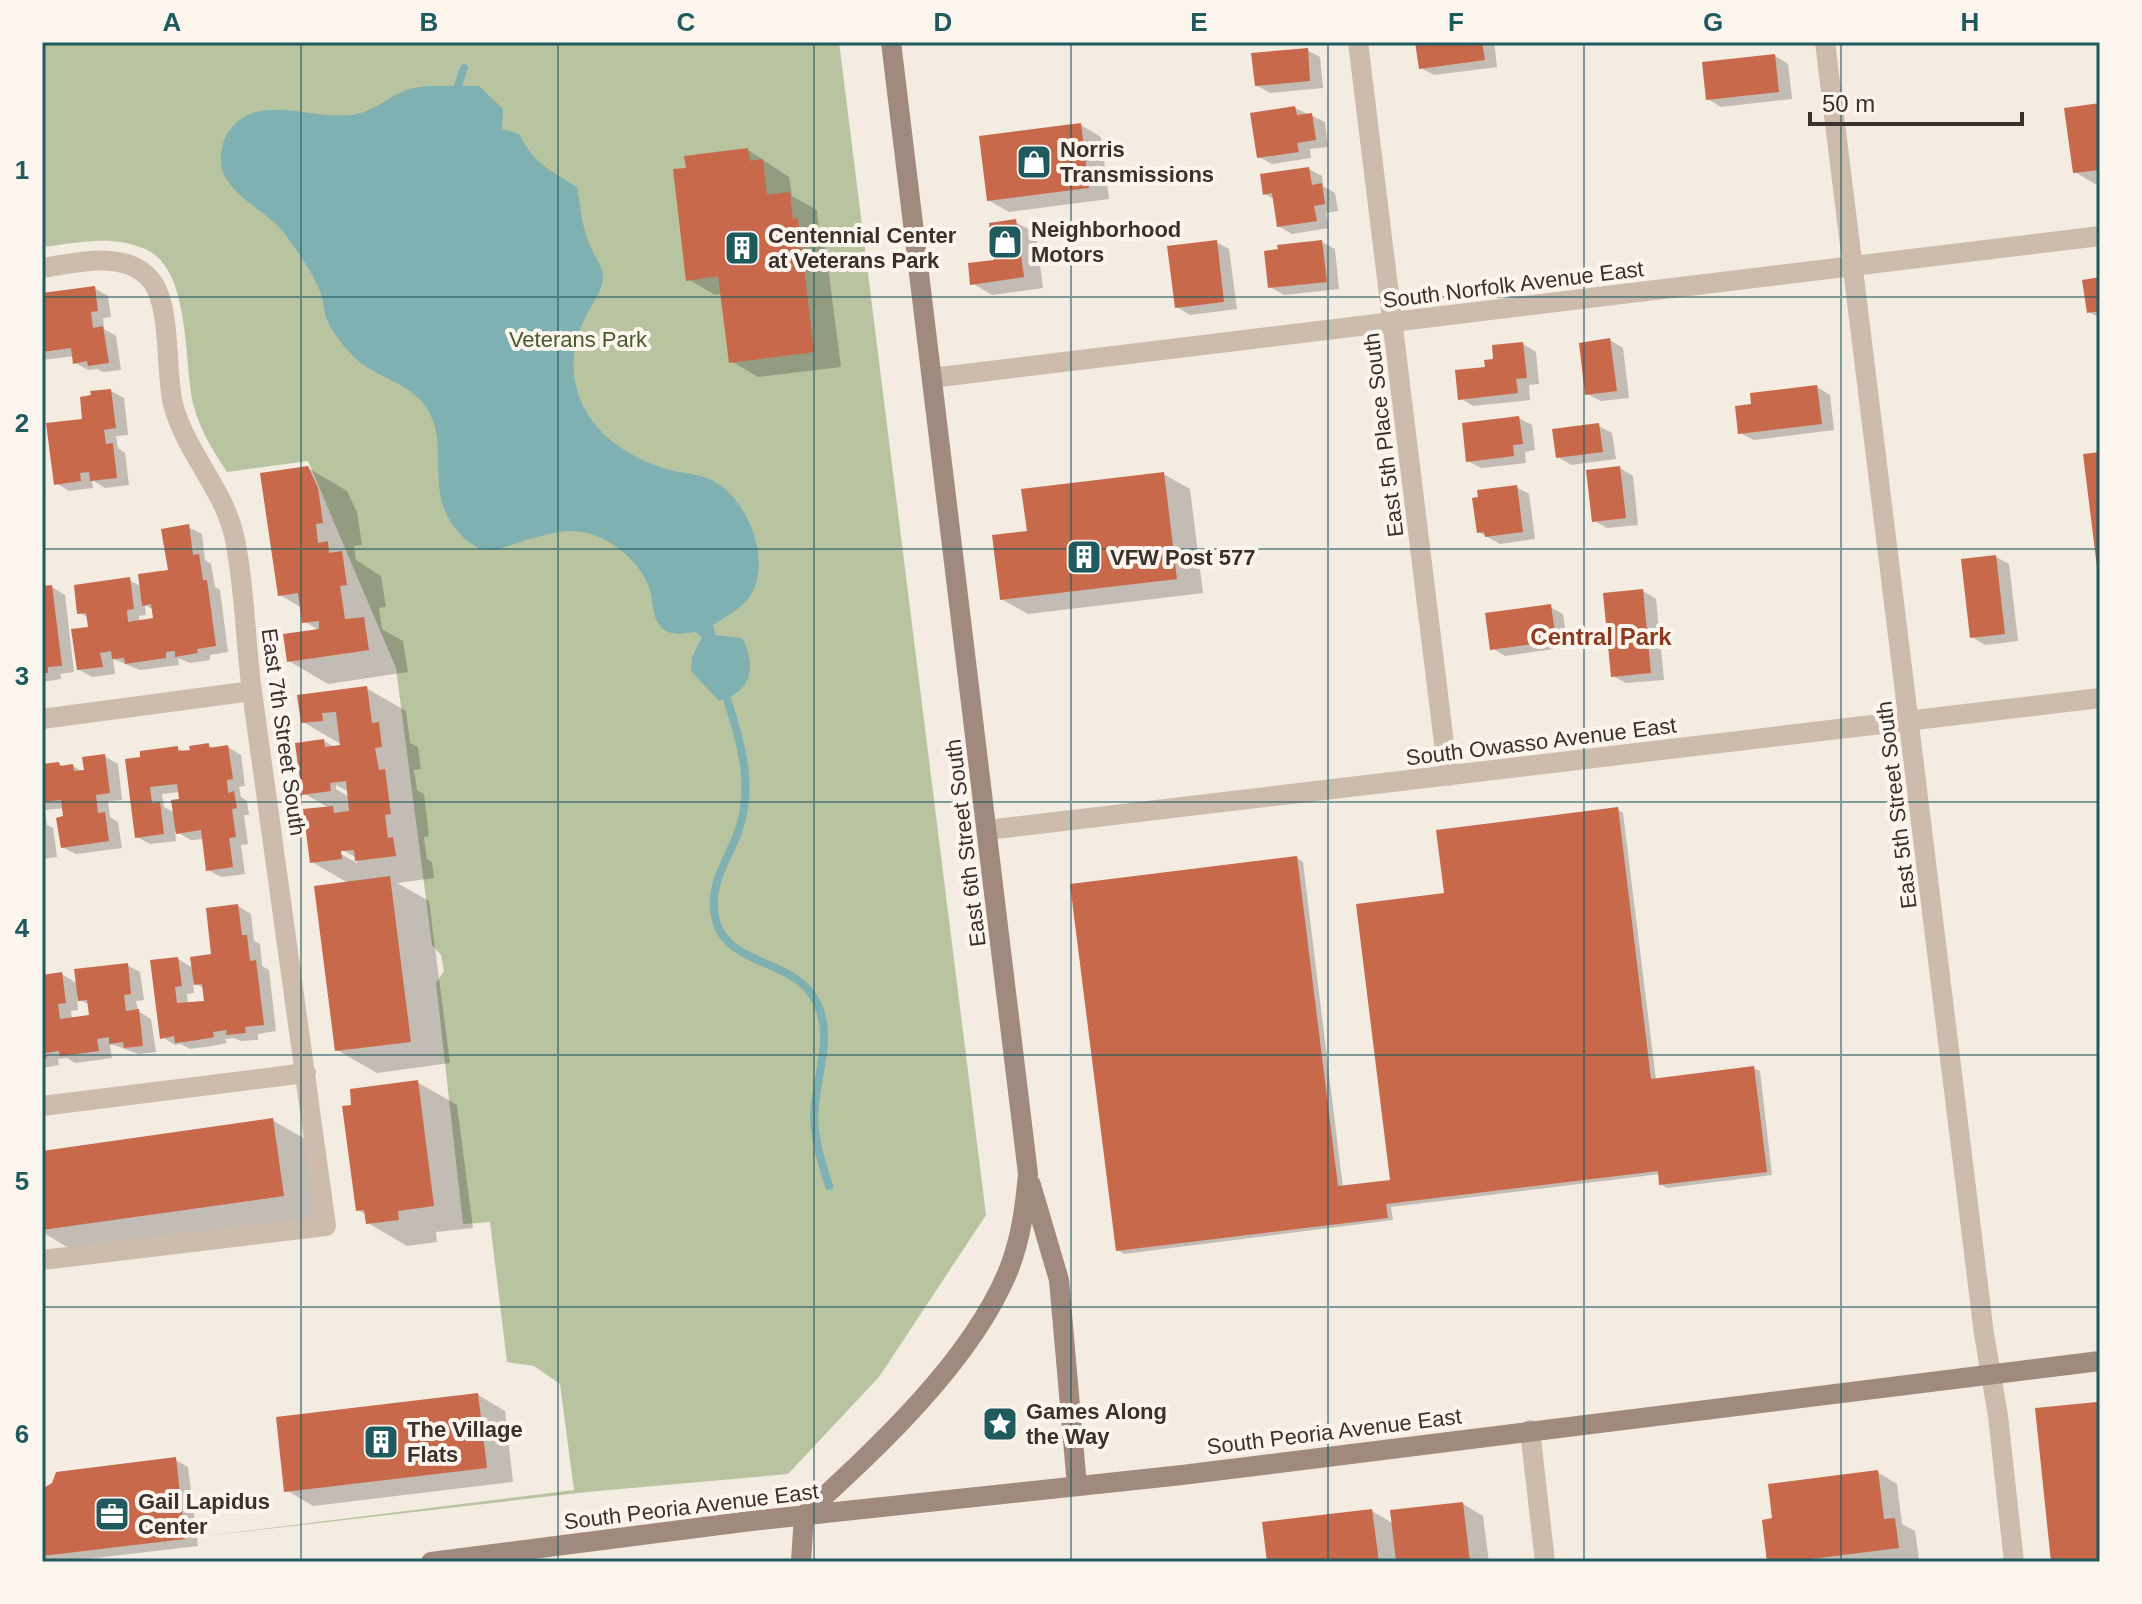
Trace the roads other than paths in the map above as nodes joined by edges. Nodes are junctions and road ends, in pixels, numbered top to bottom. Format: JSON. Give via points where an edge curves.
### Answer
{"nodes":[{"id":1,"x":891,"y":42,"type":"edge"},
{"id":2,"x":1358,"y":42,"type":"edge"},
{"id":3,"x":1825,"y":42,"type":"edge"},
{"id":4,"x":2100,"y":236,"type":"edge"},
{"id":5,"x":1854,"y":267,"type":"junction"},
{"id":6,"x":42,"y":268,"type":"edge"},
{"id":7,"x":1394,"y":322,"type":"junction"},
{"id":8,"x":932,"y":378,"type":"junction"},
{"id":9,"x":252,"y":691,"type":"junction"},
{"id":10,"x":2100,"y":698,"type":"edge"},
{"id":11,"x":42,"y":719,"type":"edge"},
{"id":12,"x":1910,"y":721,"type":"junction"},
{"id":13,"x":1448,"y":776,"type":"junction"},
{"id":14,"x":987,"y":830,"type":"junction"},
{"id":15,"x":306,"y":1073,"type":"junction"},
{"id":16,"x":42,"y":1106,"type":"edge"},
{"id":17,"x":1028,"y":1174,"type":"junction"},
{"id":18,"x":42,"y":1260,"type":"edge"},
{"id":19,"x":2100,"y":1361,"type":"edge"},
{"id":20,"x":1990,"y":1373,"type":"junction"},
{"id":21,"x":1530,"y":1430,"type":"junction"},
{"id":22,"x":1077,"y":1486,"type":"junction"},
{"id":23,"x":804,"y":1515,"type":"junction"},
{"id":24,"x":431,"y":1562,"type":"edge"},
{"id":25,"x":801,"y":1562,"type":"edge"},
{"id":26,"x":1545,"y":1562,"type":"edge"},
{"id":27,"x":2014,"y":1562,"type":"edge"}],
"edges":[{"from":1,"to":8,"type":"street","name":"East 6th Street South"},
{"from":2,"to":7,"type":"street","name":"East 5th Place South"},
{"from":3,"to":5,"type":"street","name":"East 5th Street South"},
{"from":4,"to":5,"type":"street","name":"South Norfolk Avenue East"},
{"from":5,"to":7,"type":"street","name":"South Norfolk Avenue East"},
{"from":5,"to":12,"type":"street","name":"East 5th Street South"},
{"from":6,"to":9,"type":"street","name":"East 7th Street South","via":[[108,261],[134,266],[152,281],[161,304],[172,402],[235,538]]},
{"from":7,"to":8,"type":"street","name":"South Norfolk Avenue East"},
{"from":7,"to":13,"type":"street","name":"East 5th Place South"},
{"from":8,"to":14,"type":"street","name":"East 6th Street South"},
{"from":9,"to":11,"type":"street"},
{"from":9,"to":15,"type":"street","name":"East 7th Street South"},
{"from":10,"to":12,"type":"street","name":"South Owasso Avenue East"},
{"from":12,"to":13,"type":"street","name":"South Owasso Avenue East"},
{"from":12,"to":20,"type":"street","name":"East 5th Street South"},
{"from":13,"to":14,"type":"street","name":"South Owasso Avenue East"},
{"from":14,"to":17,"type":"street","name":"East 6th Street South"},
{"from":15,"to":16,"type":"street"},
{"from":15,"to":18,"type":"street","name":"East 7th Street South","via":[[326,1226]]},
{"from":17,"to":22,"type":"street","via":[[1059,1280]]},
{"from":17,"to":23,"type":"street","name":"East 6th Street South","via":[[1010,1266],[968,1340],[887,1437]]},
{"from":19,"to":20,"type":"street","name":"South Peoria Avenue East"},
{"from":20,"to":21,"type":"street","name":"South Peoria Avenue East"},
{"from":20,"to":27,"type":"street","name":"East 5th Street South"},
{"from":21,"to":22,"type":"street","name":"South Peoria Avenue East"},
{"from":21,"to":26,"type":"street"},
{"from":22,"to":23,"type":"street","name":"South Peoria Avenue East"},
{"from":23,"to":24,"type":"street","name":"South Peoria Avenue East"},
{"from":23,"to":25,"type":"street"}]}
